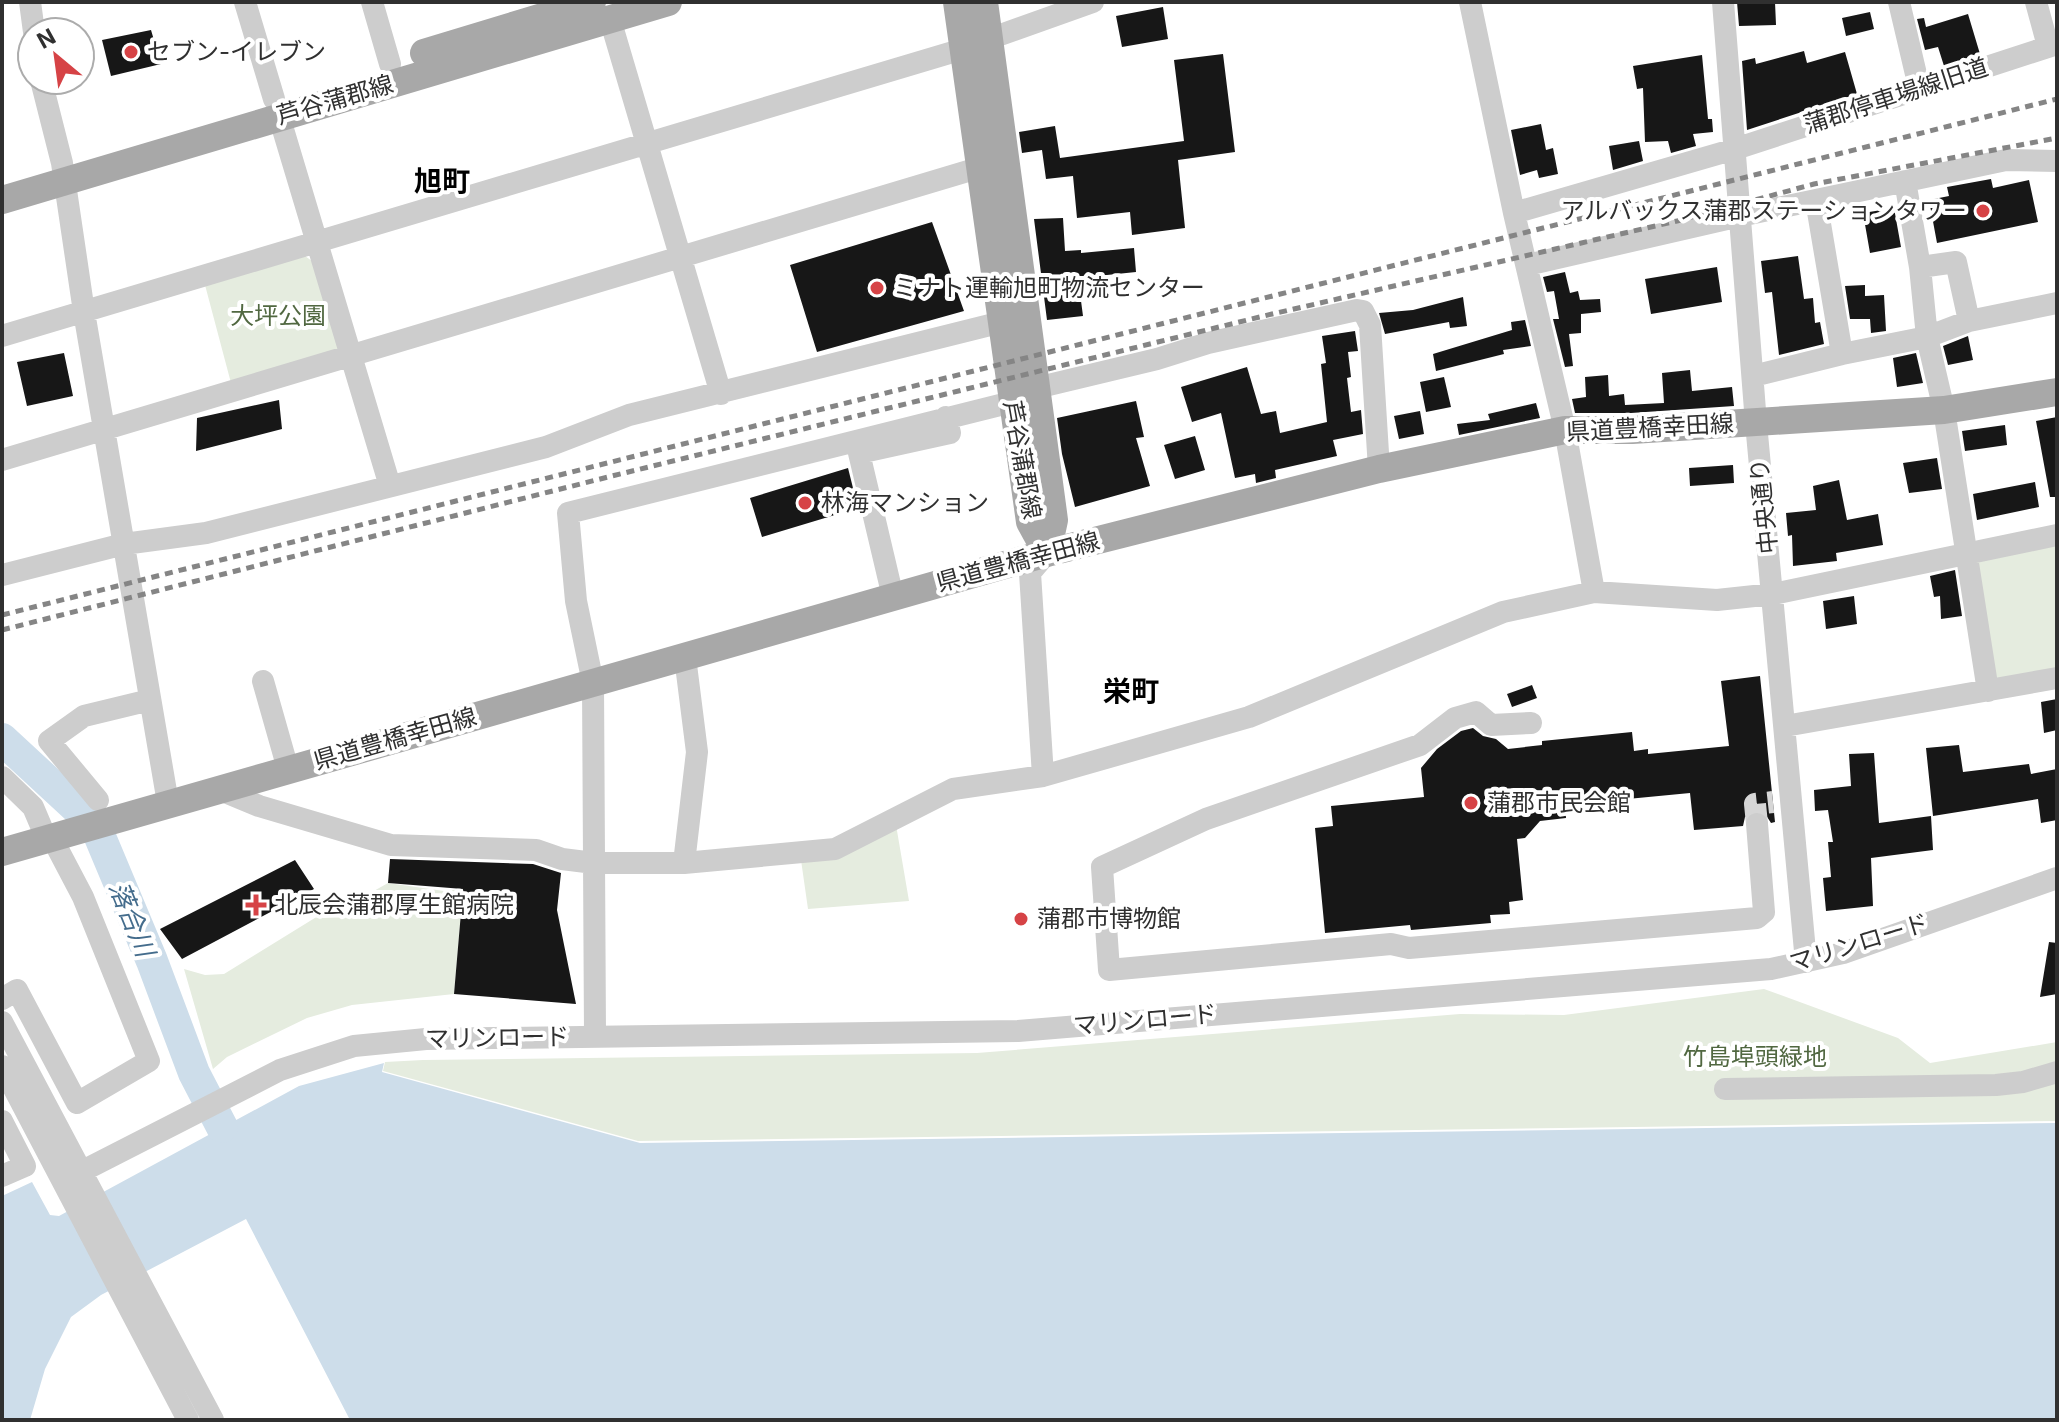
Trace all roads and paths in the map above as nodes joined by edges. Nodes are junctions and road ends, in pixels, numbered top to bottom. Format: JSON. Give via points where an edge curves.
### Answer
{"nodes":[{"id":1,"x":245,"y":2,"type":"edge"},
{"id":2,"x":372,"y":2,"type":"edge"},
{"id":3,"x":668,"y":2,"type":"edge"},
{"id":4,"x":957,"y":2,"type":"edge"},
{"id":5,"x":984,"y":2,"type":"edge"},
{"id":6,"x":1093,"y":2,"type":"edge"},
{"id":7,"x":1470,"y":2,"type":"edge"},
{"id":8,"x":1723,"y":2,"type":"edge"},
{"id":9,"x":1899,"y":2,"type":"edge"},
{"id":10,"x":2036,"y":2,"type":"edge"},
{"id":11,"x":601,"y":10,"type":"edge"},
{"id":12,"x":976,"y":44,"type":"junction"},
{"id":13,"x":2053,"y":45,"type":"edge"},
{"id":14,"x":390,"y":64,"type":"junction"},
{"id":15,"x":1919,"y":87,"type":"junction"},
{"id":16,"x":45,"y":96,"type":"edge"},
{"id":17,"x":276,"y":108,"type":"junction"},
{"id":18,"x":647,"y":142,"type":"junction"},
{"id":19,"x":1735,"y":149,"type":"junction"},
{"id":20,"x":2057,"y":161,"type":"edge"},
{"id":21,"x":978,"y":168,"type":"junction"},
{"id":22,"x":62,"y":173,"type":"junction"},
{"id":23,"x":2,"y":181,"type":"edge"},
{"id":24,"x":1905,"y":181,"type":"junction"},
{"id":25,"x":2,"y":200,"type":"edge"},
{"id":26,"x":1816,"y":200,"type":"junction"},
{"id":27,"x":1514,"y":213,"type":"junction"},
{"id":28,"x":1740,"y":216,"type":"junction"},
{"id":29,"x":318,"y":243,"type":"junction"},
{"id":30,"x":681,"y":257,"type":"junction"},
{"id":31,"x":1527,"y":265,"type":"junction"},
{"id":32,"x":1920,"y":267,"type":"junction"},
{"id":33,"x":2057,"y":303,"type":"edge"},
{"id":34,"x":84,"y":312,"type":"junction"},
{"id":35,"x":1969,"y":321,"type":"junction"},
{"id":36,"x":1002,"y":322,"type":"junction"},
{"id":37,"x":2,"y":336,"type":"edge"},
{"id":38,"x":1927,"y":337,"type":"junction"},
{"id":39,"x":1842,"y":354,"type":"junction"},
{"id":40,"x":350,"y":358,"type":"junction"},
{"id":41,"x":1753,"y":376,"type":"junction"},
{"id":42,"x":2057,"y":392,"type":"edge"},
{"id":43,"x":721,"y":394,"type":"junction"},
{"id":44,"x":1024,"y":395,"type":"junction"},
{"id":45,"x":1944,"y":410,"type":"junction"},
{"id":46,"x":946,"y":417,"type":"junction"},
{"id":47,"x":1756,"y":423,"type":"junction"},
{"id":48,"x":104,"y":430,"type":"junction"},
{"id":49,"x":1565,"y":430,"type":"junction"},
{"id":50,"x":2,"y":460,"type":"edge"},
{"id":51,"x":1379,"y":469,"type":"junction"},
{"id":52,"x":390,"y":486,"type":"junction"},
{"id":53,"x":2057,"y":535,"type":"edge"},
{"id":54,"x":124,"y":544,"type":"junction"},
{"id":55,"x":1967,"y":552,"type":"junction"},
{"id":56,"x":1047,"y":553,"type":"junction"},
{"id":57,"x":2,"y":575,"type":"edge"},
{"id":58,"x":1594,"y":592,"type":"junction"},
{"id":59,"x":1773,"y":594,"type":"junction"},
{"id":60,"x":893,"y":597,"type":"junction"},
{"id":61,"x":685,"y":657,"type":"junction"},
{"id":62,"x":2057,"y":678,"type":"edge"},
{"id":63,"x":263,"y":681,"type":"dead end"},
{"id":64,"x":593,"y":683,"type":"junction"},
{"id":65,"x":1988,"y":691,"type":"junction"},
{"id":66,"x":150,"y":700,"type":"junction"},
{"id":67,"x":1531,"y":723,"type":"dead end"},
{"id":68,"x":1785,"y":726,"type":"junction"},
{"id":69,"x":288,"y":769,"type":"junction"},
{"id":70,"x":1043,"y":776,"type":"junction"},
{"id":71,"x":2,"y":777,"type":"edge"},
{"id":72,"x":218,"y":789,"type":"junction"},
{"id":73,"x":168,"y":803,"type":"junction"},
{"id":74,"x":105,"y":810,"type":"junction"},
{"id":75,"x":1757,"y":824,"type":"tunnel mouth"},
{"id":76,"x":53,"y":838,"type":"junction"},
{"id":77,"x":2,"y":852,"type":"edge"},
{"id":78,"x":594,"y":863,"type":"junction"},
{"id":79,"x":684,"y":863,"type":"junction"},
{"id":80,"x":2057,"y":878,"type":"edge"},
{"id":81,"x":1806,"y":962,"type":"junction"},
{"id":82,"x":2,"y":999,"type":"edge"},
{"id":83,"x":2,"y":1022,"type":"edge"},
{"id":84,"x":595,"y":1035,"type":"junction"},
{"id":85,"x":2,"y":1066,"type":"edge"},
{"id":86,"x":2057,"y":1072,"type":"edge"},
{"id":87,"x":1725,"y":1089,"type":"dead end"},
{"id":88,"x":2,"y":1121,"type":"edge"},
{"id":89,"x":2,"y":1176,"type":"edge"},
{"id":90,"x":72,"y":1176,"type":"junction"},
{"id":91,"x":134,"y":1294,"type":"junction"},
{"id":92,"x":188,"y":1420,"type":"edge"},
{"id":93,"x":213,"y":1420,"type":"edge"}],
"edges":[{"from":1,"to":17,"type":"street"},
{"from":2,"to":14,"type":"street"},
{"from":3,"to":11,"type":"main road","name":"芦谷蒲郡線"},
{"from":4,"to":12,"type":"main road","name":"芦谷蒲郡線"},
{"from":5,"to":12,"type":"main road","name":"芦谷蒲郡線"},
{"from":6,"to":12,"type":"street"},
{"from":7,"to":27,"type":"street"},
{"from":8,"to":19,"type":"street","name":"中央通り"},
{"from":9,"to":15,"type":"street"},
{"from":10,"to":13,"type":"street"},
{"from":11,"to":14,"type":"main road","name":"芦谷蒲郡線"},
{"from":11,"to":17,"type":"main road","name":"芦谷蒲郡線"},
{"from":11,"to":18,"type":"street"},
{"from":12,"to":18,"type":"street"},
{"from":12,"to":21,"type":"main road","name":"芦谷蒲郡線"},
{"from":12,"to":44,"type":"main road","name":"芦谷蒲郡線"},
{"from":13,"to":15,"type":"street","name":"蒲郡停車場線旧道"},
{"from":14,"to":17,"type":"main road","name":"芦谷蒲郡線"},
{"from":15,"to":19,"type":"street","name":"蒲郡停車場線旧道"},
{"from":16,"to":22,"type":"street"},
{"from":17,"to":22,"type":"main road","name":"芦谷蒲郡線"},
{"from":17,"to":29,"type":"street"},
{"from":18,"to":29,"type":"street"},
{"from":18,"to":30,"type":"street"},
{"from":19,"to":27,"type":"street","name":"蒲郡停車場線旧道"},
{"from":19,"to":28,"type":"street","name":"中央通り"},
{"from":20,"to":24,"type":"street","via":[[2006,160]]},
{"from":21,"to":30,"type":"street"},
{"from":21,"to":36,"type":"main road","name":"芦谷蒲郡線"},
{"from":22,"to":23,"type":"main road","name":"芦谷蒲郡線"},
{"from":22,"to":25,"type":"main road","name":"芦谷蒲郡線"},
{"from":22,"to":34,"type":"street"},
{"from":24,"to":26,"type":"street"},
{"from":24,"to":32,"type":"street"},
{"from":26,"to":28,"type":"street"},
{"from":26,"to":39,"type":"street"},
{"from":27,"to":31,"type":"street"},
{"from":28,"to":31,"type":"street"},
{"from":28,"to":41,"type":"street","name":"中央通り"},
{"from":29,"to":34,"type":"street"},
{"from":29,"to":40,"type":"street"},
{"from":30,"to":40,"type":"street"},
{"from":30,"to":43,"type":"street"},
{"from":31,"to":49,"type":"street"},
{"from":32,"to":35,"type":"street","via":[[1956,262]]},
{"from":32,"to":38,"type":"street"},
{"from":33,"to":35,"type":"street"},
{"from":34,"to":37,"type":"street"},
{"from":34,"to":48,"type":"street"},
{"from":35,"to":38,"type":"street"},
{"from":36,"to":43,"type":"street"},
{"from":36,"to":44,"type":"main road","name":"芦谷蒲郡線"},
{"from":38,"to":39,"type":"street"},
{"from":38,"to":45,"type":"street"},
{"from":39,"to":41,"type":"street"},
{"from":40,"to":48,"type":"street"},
{"from":40,"to":52,"type":"street"},
{"from":41,"to":47,"type":"street","name":"中央通り"},
{"from":42,"to":45,"type":"main road","name":"県道豊橋幸田線"},
{"from":43,"to":52,"type":"street","via":[[629,415],[546,447]]},
{"from":44,"to":46,"type":"street"},
{"from":44,"to":51,"type":"street","via":[[1208,343],[1363,311],[1370,325]]},
{"from":44,"to":56,"type":"main road","name":"芦谷蒲郡線","via":[[1030,522]]},
{"from":45,"to":47,"type":"main road","name":"県道豊橋幸田線"},
{"from":45,"to":55,"type":"street"},
{"from":46,"to":60,"type":"street","via":[[950,433],[859,453]]},
{"from":46,"to":64,"type":"street","via":[[568,513],[576,601]]},
{"from":47,"to":49,"type":"main road","name":"県道豊橋幸田線"},
{"from":47,"to":59,"type":"street","name":"中央通り"},
{"from":48,"to":50,"type":"street"},
{"from":48,"to":54,"type":"street"},
{"from":49,"to":51,"type":"main road","name":"県道豊橋幸田線"},
{"from":49,"to":58,"type":"street"},
{"from":51,"to":56,"type":"main road","name":"県道豊橋幸田線"},
{"from":52,"to":54,"type":"street","via":[[206,533]]},
{"from":53,"to":55,"type":"street"},
{"from":54,"to":57,"type":"street"},
{"from":54,"to":66,"type":"street"},
{"from":55,"to":59,"type":"street"},
{"from":55,"to":65,"type":"street"},
{"from":56,"to":60,"type":"main road","name":"県道豊橋幸田線"},
{"from":56,"to":70,"type":"street","via":[[1030,573]]},
{"from":58,"to":59,"type":"street","via":[[1717,600]]},
{"from":58,"to":70,"type":"street","via":[[1503,612],[1249,717]]},
{"from":59,"to":68,"type":"street","name":"中央通り"},
{"from":60,"to":61,"type":"main road","name":"県道豊橋幸田線"},
{"from":61,"to":64,"type":"main road","name":"県道豊橋幸田線"},
{"from":61,"to":79,"type":"street","via":[[697,752]]},
{"from":62,"to":65,"type":"street"},
{"from":63,"to":69,"type":"street"},
{"from":64,"to":69,"type":"main road","name":"県道豊橋幸田線"},
{"from":64,"to":78,"type":"street"},
{"from":65,"to":68,"type":"street"},
{"from":66,"to":73,"type":"street"},
{"from":66,"to":74,"type":"street","via":[[84,716],[49,741]]},
{"from":67,"to":75,"type":"street","via":[[1491,725],[1476,712],[1455,718],[1420,745],[1206,819],[1102,867],[1109,970],[1757,918],[1764,912]]},
{"from":68,"to":81,"type":"street","name":"中央通り","via":[[1782,801]]},
{"from":69,"to":72,"type":"main road","name":"県道豊橋幸田線"},
{"from":70,"to":79,"type":"street","via":[[953,789],[835,849]]},
{"from":71,"to":76,"type":"street","via":[[33,807]]},
{"from":72,"to":73,"type":"main road","name":"県道豊橋幸田線"},
{"from":72,"to":78,"type":"street","via":[[391,845],[536,850]]},
{"from":73,"to":74,"type":"main road","name":"県道豊橋幸田線"},
{"from":74,"to":76,"type":"main road","name":"県道豊橋幸田線"},
{"from":76,"to":77,"type":"main road","name":"県道豊橋幸田線"},
{"from":76,"to":82,"type":"street","via":[[83,897],[149,1061],[77,1103],[17,990]]},
{"from":78,"to":79,"type":"street"},
{"from":78,"to":84,"type":"street"},
{"from":80,"to":81,"type":"street","name":"マリンロード"},
{"from":81,"to":84,"type":"street","name":"マリンロード","via":[[1018,1031]]},
{"from":83,"to":90,"type":"street"},
{"from":84,"to":90,"type":"street","name":"マリンロード","via":[[354,1046],[280,1070]]},
{"from":85,"to":90,"type":"street"},
{"from":86,"to":87,"type":"street","via":[[1996,1085]]},
{"from":88,"to":89,"type":"street","via":[[25,1166]]},
{"from":90,"to":91,"type":"street"},
{"from":91,"to":92,"type":"street"},
{"from":91,"to":93,"type":"street"}]}
